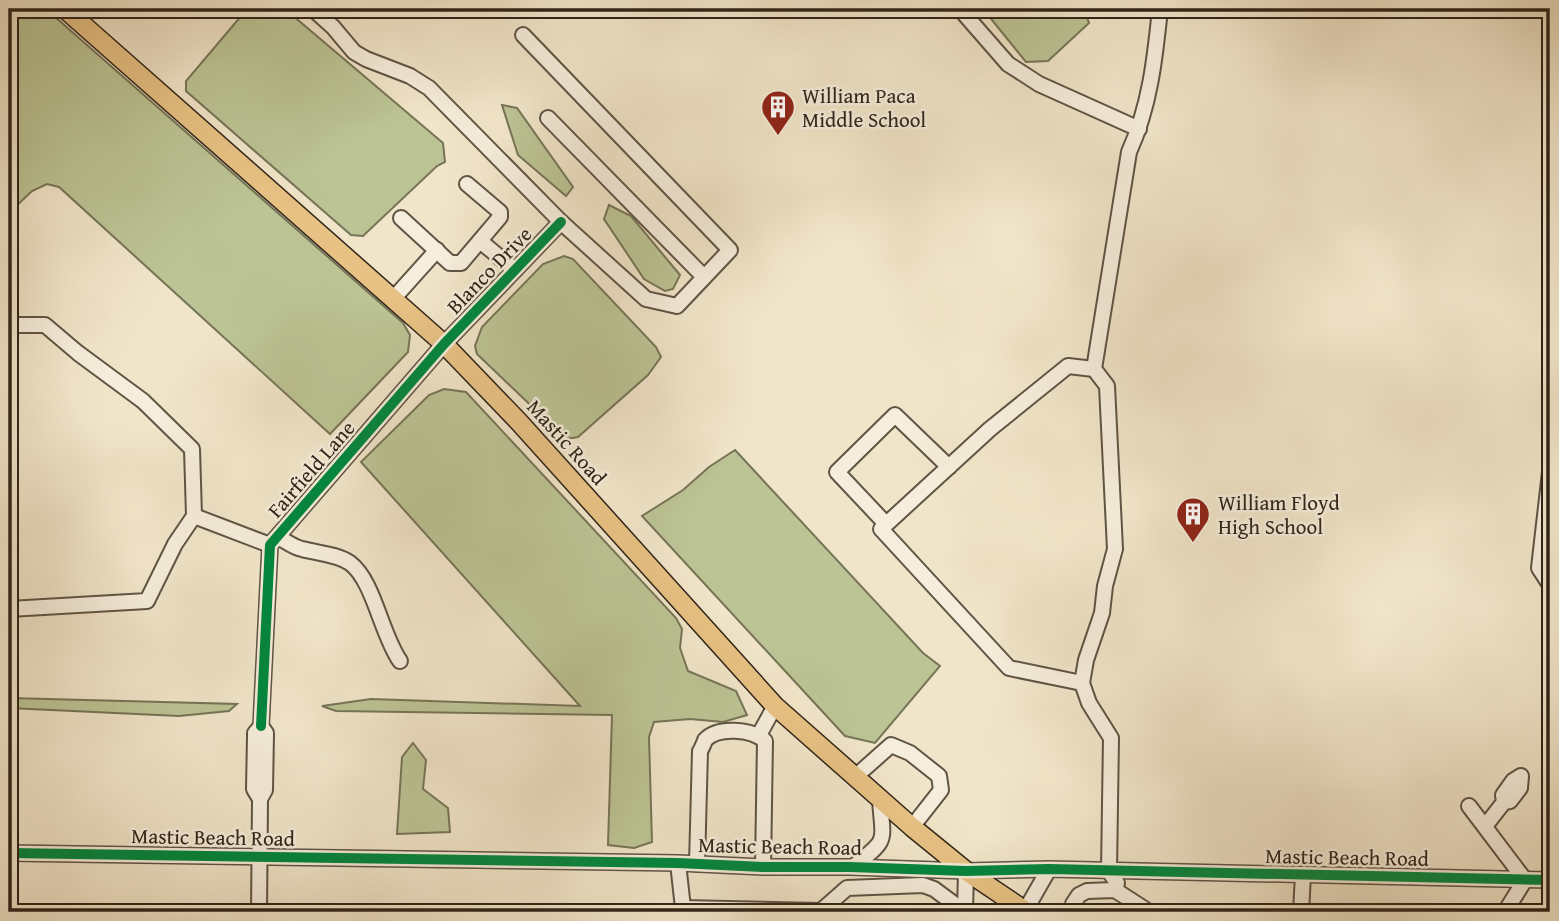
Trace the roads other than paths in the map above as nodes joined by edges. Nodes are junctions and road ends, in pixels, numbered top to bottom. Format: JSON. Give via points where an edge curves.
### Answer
{"nodes":[{"id":1,"x":65,"y":9,"type":"edge"},
{"id":2,"x":313,"y":9,"type":"edge"},
{"id":3,"x":960,"y":9,"type":"edge"},
{"id":4,"x":1160,"y":9,"type":"edge"},
{"id":5,"x":523,"y":35,"type":"dead end"},
{"id":6,"x":548,"y":118,"type":"dead end"},
{"id":7,"x":1139,"y":129,"type":"junction"},
{"id":8,"x":467,"y":184,"type":"dead end"},
{"id":9,"x":401,"y":218,"type":"dead end"},
{"id":10,"x":561,"y":222,"type":"junction"},
{"id":11,"x":480,"y":241,"type":"junction"},
{"id":12,"x":437,"y":250,"type":"junction"},
{"id":13,"x":516,"y":270,"type":"junction"},
{"id":14,"x":704,"y":278,"type":"junction"},
{"id":15,"x":393,"y":299,"type":"junction"},
{"id":16,"x":9,"y":325,"type":"edge"},
{"id":17,"x":444,"y":344,"type":"junction"},
{"id":18,"x":1094,"y":369,"type":"junction"},
{"id":19,"x":949,"y":467,"type":"junction"},
{"id":20,"x":1550,"y":472,"type":"edge"},
{"id":21,"x":194,"y":516,"type":"junction"},
{"id":22,"x":887,"y":524,"type":"junction"},
{"id":23,"x":274,"y":541,"type":"junction"},
{"id":24,"x":1550,"y":585,"type":"edge"},
{"id":25,"x":9,"y":609,"type":"edge"},
{"id":26,"x":400,"y":661,"type":"dead end"},
{"id":27,"x":1082,"y":683,"type":"junction"},
{"id":28,"x":775,"y":706,"type":"junction"},
{"id":29,"x":759,"y":735,"type":"junction"},
{"id":30,"x":855,"y":777,"type":"junction"},
{"id":31,"x":880,"y":800,"type":"junction"},
{"id":32,"x":1504,"y":802,"type":"dead end"},
{"id":33,"x":1469,"y":806,"type":"dead end"},
{"id":34,"x":1486,"y":825,"type":"junction"},
{"id":35,"x":912,"y":827,"type":"junction"},
{"id":36,"x":9,"y":853,"type":"edge"},
{"id":37,"x":260,"y":856,"type":"junction"},
{"id":38,"x":678,"y":863,"type":"junction"},
{"id":39,"x":697,"y":864,"type":"junction"},
{"id":40,"x":763,"y":867,"type":"junction"},
{"id":41,"x":851,"y":867,"type":"junction"},
{"id":42,"x":1049,"y":869,"type":"junction"},
{"id":43,"x":966,"y":871,"type":"junction"},
{"id":44,"x":1109,"y":871,"type":"junction"},
{"id":45,"x":1303,"y":875,"type":"junction"},
{"id":46,"x":1525,"y":880,"type":"junction"},
{"id":47,"x":1550,"y":880,"type":"edge"},
{"id":48,"x":847,"y":888,"type":"junction"},
{"id":49,"x":1115,"y":890,"type":"junction"},
{"id":50,"x":828,"y":909,"type":"edge"},
{"id":51,"x":683,"y":910,"type":"edge"},
{"id":52,"x":259,"y":912,"type":"edge"},
{"id":53,"x":965,"y":912,"type":"edge"},
{"id":54,"x":1026,"y":912,"type":"edge"},
{"id":55,"x":1074,"y":912,"type":"edge"},
{"id":56,"x":1149,"y":912,"type":"edge"},
{"id":57,"x":1300,"y":912,"type":"edge"},
{"id":58,"x":1505,"y":912,"type":"edge"}],
"edges":[{"from":1,"to":15,"type":"main road","name":"Mastic Road"},
{"from":2,"to":10,"type":"street","via":[[354,52],[429,88]]},
{"from":3,"to":7,"type":"street","via":[[1007,65]]},
{"from":4,"to":7,"type":"street","via":[[1154,67]]},
{"from":5,"to":14,"type":"street","via":[[730,250]]},
{"from":6,"to":14,"type":"street"},
{"from":7,"to":18,"type":"street","via":[[1129,152]]},
{"from":8,"to":11,"type":"street","via":[[500,212]]},
{"from":9,"to":12,"type":"street"},
{"from":10,"to":13,"type":"street","name":"Blanco Drive"},
{"from":10,"to":14,"type":"street","via":[[646,299],[677,306]]},
{"from":11,"to":12,"type":"street","via":[[461,263],[450,263]]},
{"from":11,"to":13,"type":"street"},
{"from":12,"to":15,"type":"street"},
{"from":13,"to":17,"type":"street","name":"Blanco Drive"},
{"from":15,"to":17,"type":"main road","name":"Mastic Road"},
{"from":16,"to":21,"type":"street","via":[[45,325],[143,401],[192,449]]},
{"from":17,"to":23,"type":"street","name":"Fairfield Lane"},
{"from":17,"to":28,"type":"main road","name":"Mastic Road"},
{"from":18,"to":19,"type":"street","via":[[1068,366]]},
{"from":18,"to":27,"type":"street","via":[[1107,386],[1115,548]]},
{"from":19,"to":22,"type":"street"},
{"from":19,"to":22,"type":"street","via":[[895,415],[837,472]]},
{"from":20,"to":24,"type":"street","via":[[1539,568]]},
{"from":21,"to":23,"type":"street","name":"Fairfield Lane"},
{"from":21,"to":25,"type":"street","via":[[147,601]]},
{"from":22,"to":27,"type":"street","via":[[881,530],[1009,668]]},
{"from":23,"to":26,"type":"street","via":[[341,559],[357,570]]},
{"from":23,"to":37,"type":"street","name":"Fairfield Lane","via":[[261,726],[266,738]]},
{"from":27,"to":44,"type":"street","via":[[1111,738]]},
{"from":28,"to":29,"type":"street"},
{"from":28,"to":30,"type":"main road","name":"Mastic Road"},
{"from":29,"to":39,"type":"street","via":[[718,732],[705,741]]},
{"from":29,"to":40,"type":"street","via":[[765,741]]},
{"from":30,"to":31,"type":"main road","name":"Mastic Road"},
{"from":30,"to":35,"type":"street","via":[[891,745],[910,753],[939,776],[941,790]]},
{"from":31,"to":35,"type":"main road","name":"Mastic Road"},
{"from":31,"to":41,"type":"street","via":[[883,840]]},
{"from":32,"to":34,"type":"street"},
{"from":33,"to":34,"type":"street"},
{"from":34,"to":46,"type":"street"},
{"from":35,"to":43,"type":"main road","name":"Mastic Road"},
{"from":36,"to":37,"type":"street","name":"Mastic Beach Road"},
{"from":37,"to":38,"type":"street","name":"Mastic Beach Road"},
{"from":37,"to":52,"type":"street","name":"Fairfield Lane"},
{"from":38,"to":39,"type":"street","name":"Mastic Beach Road"},
{"from":38,"to":51,"type":"street"},
{"from":39,"to":40,"type":"street","name":"Mastic Beach Road"},
{"from":40,"to":41,"type":"street","name":"Mastic Beach Road"},
{"from":41,"to":43,"type":"street","name":"Mastic Beach Road"},
{"from":41,"to":48,"type":"street"},
{"from":42,"to":43,"type":"street","name":"Mastic Beach Road"},
{"from":42,"to":44,"type":"street","name":"Mastic Beach Road"},
{"from":42,"to":54,"type":"street"},
{"from":43,"to":53,"type":"street"},
{"from":43,"to":54,"type":"main road","name":"Mastic Road"},
{"from":44,"to":45,"type":"street","name":"Mastic Beach Road"},
{"from":44,"to":49,"type":"street","via":[[1117,883]]},
{"from":45,"to":46,"type":"street","name":"Mastic Beach Road"},
{"from":45,"to":57,"type":"street"},
{"from":46,"to":47,"type":"street","name":"Mastic Beach Road"},
{"from":46,"to":58,"type":"street"},
{"from":48,"to":50,"type":"street"},
{"from":48,"to":53,"type":"street","via":[[923,885]]},
{"from":49,"to":55,"type":"street","via":[[1079,895]]},
{"from":49,"to":56,"type":"street"},
{"from":50,"to":51,"type":"street"}]}
